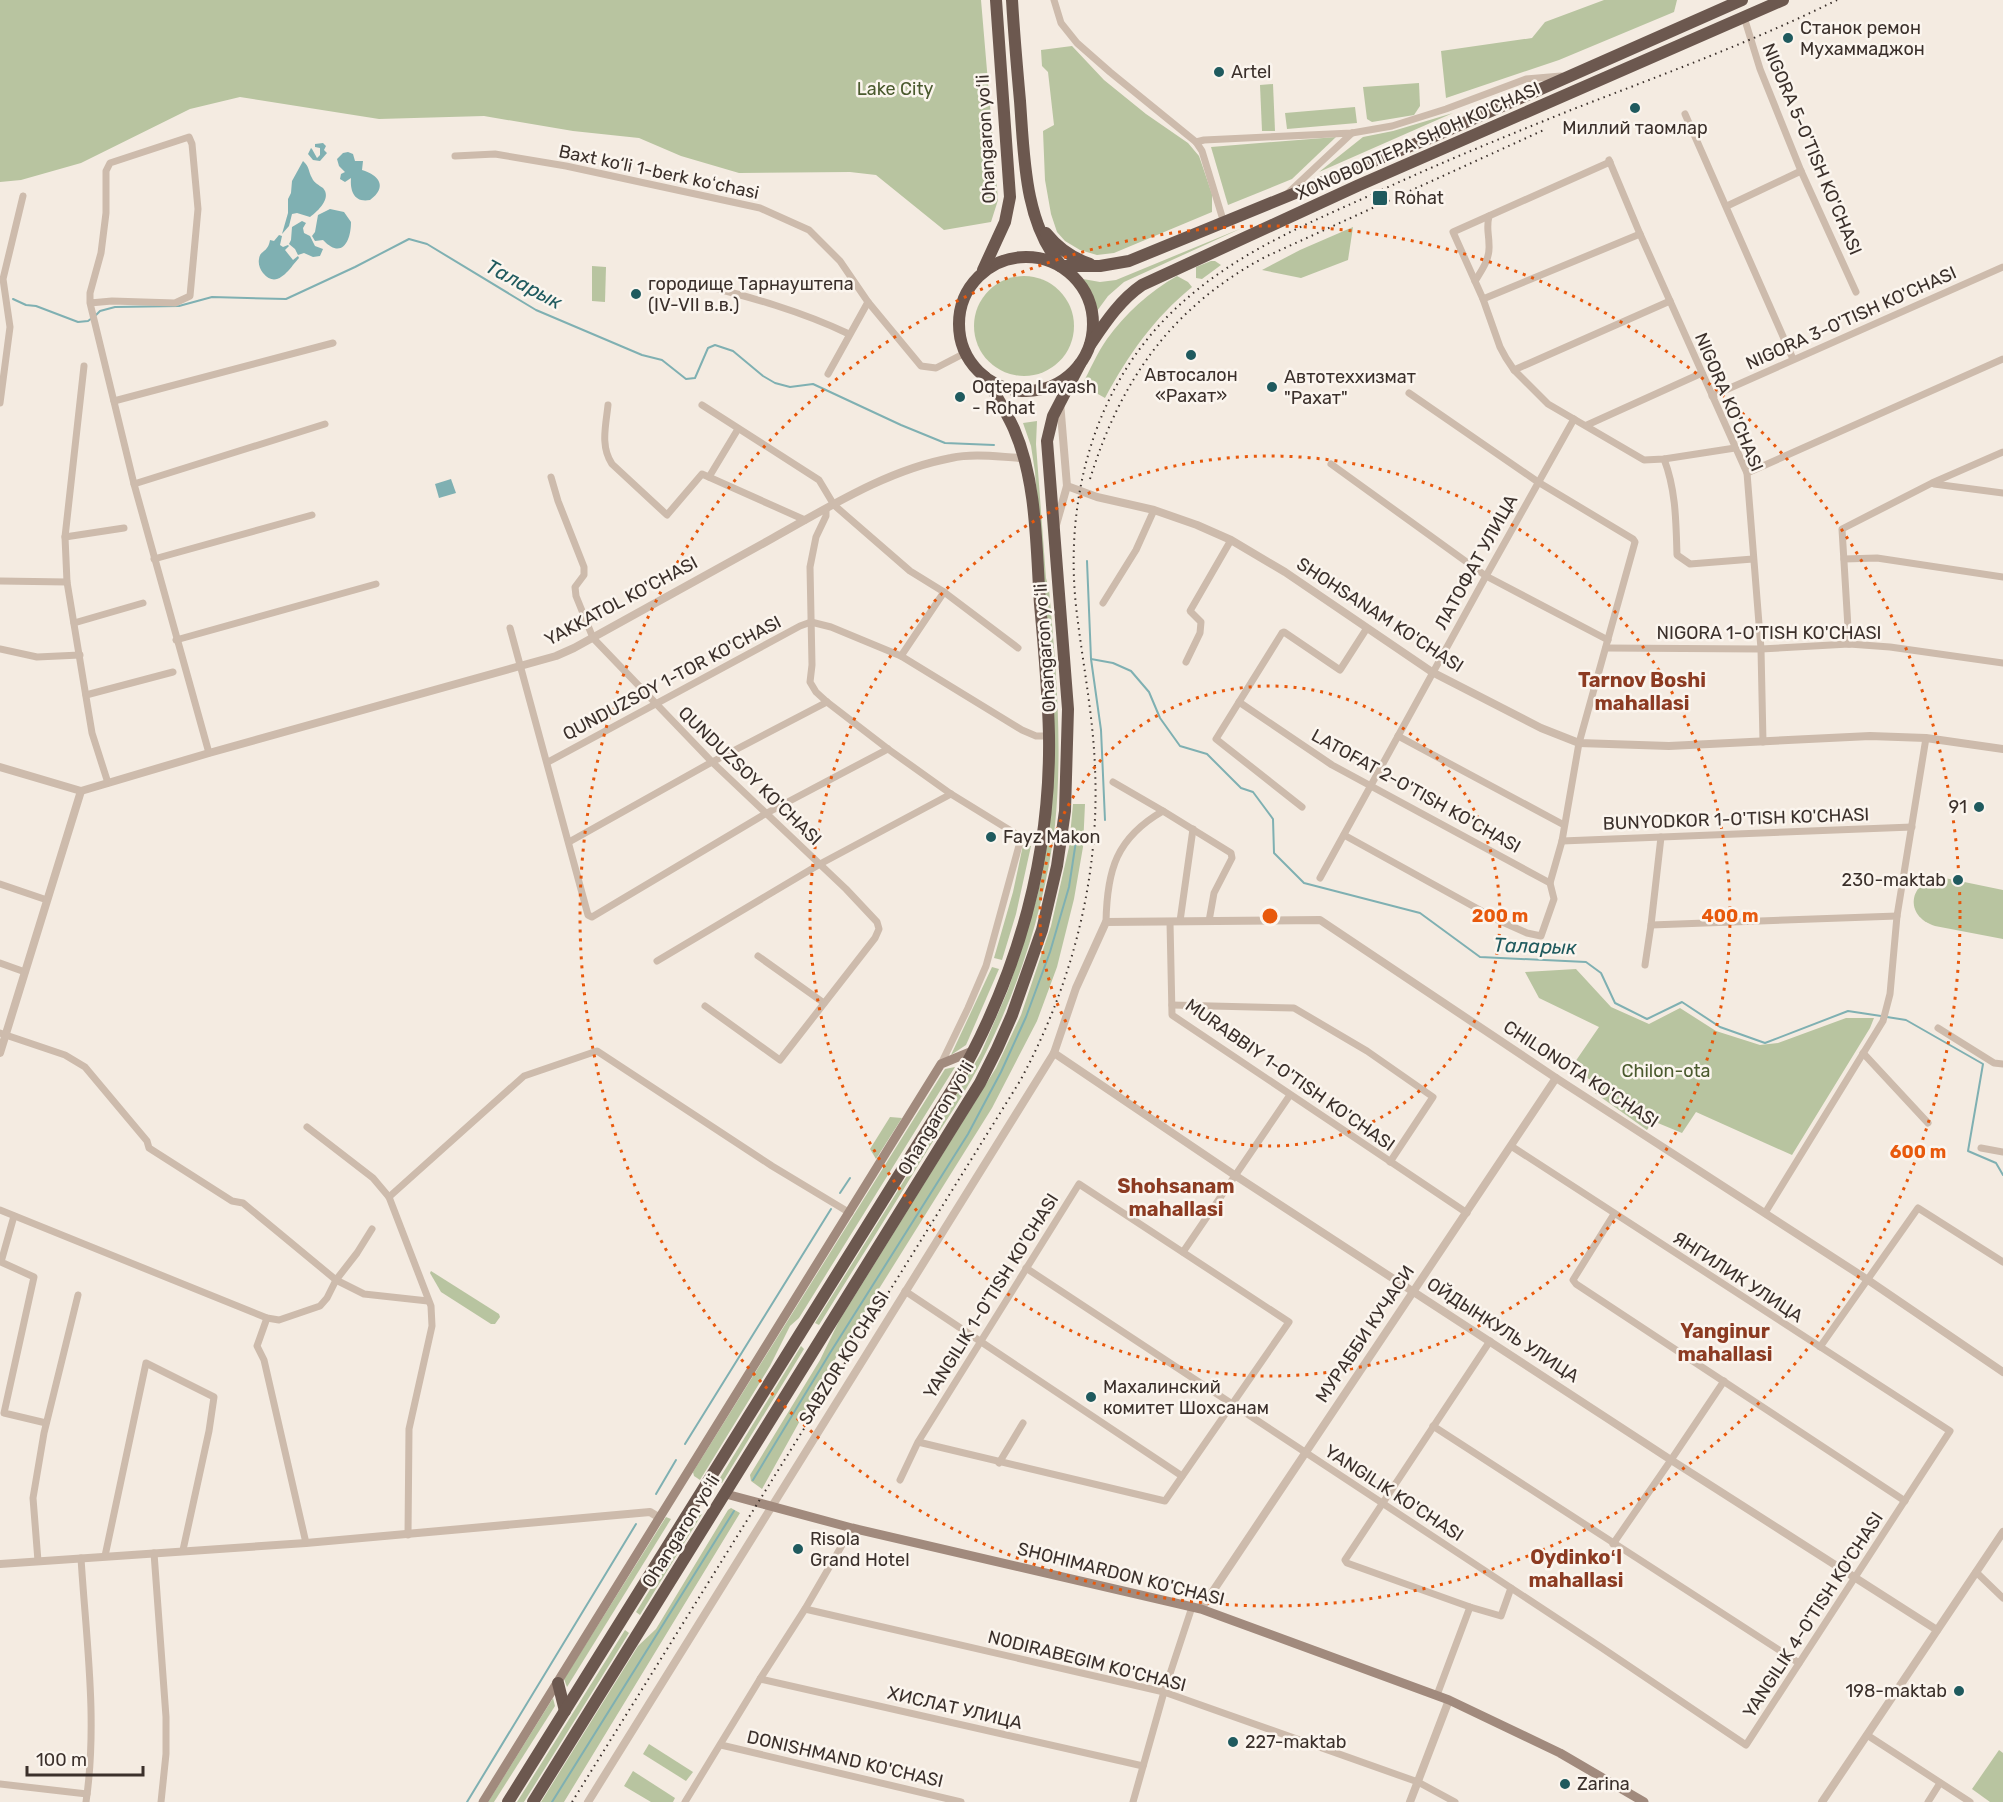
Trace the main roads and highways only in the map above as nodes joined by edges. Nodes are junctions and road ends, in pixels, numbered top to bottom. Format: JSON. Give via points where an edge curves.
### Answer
{"nodes":[{"id":1,"x":996,"y":0,"type":"edge"},
{"id":2,"x":1012,"y":0,"type":"edge"},
{"id":3,"x":1742,"y":0,"type":"edge"},
{"id":4,"x":1783,"y":0,"type":"edge"},
{"id":5,"x":1572,"y":75,"type":"junction"},
{"id":6,"x":1578,"y":90,"type":"junction"},
{"id":7,"x":1037,"y":219,"type":"junction"},
{"id":8,"x":1100,"y":266,"type":"junction"},
{"id":9,"x":1063,"y":268,"type":"junction"},
{"id":10,"x":982,"y":272,"type":"junction"},
{"id":11,"x":1090,"y":345,"type":"junction"},
{"id":12,"x":1080,"y":364,"type":"junction"},
{"id":13,"x":985,"y":377,"type":"junction"},
{"id":14,"x":975,"y":1050,"type":"junction"},
{"id":15,"x":801,"y":1333,"type":"junction"},
{"id":16,"x":818,"y":1344,"type":"junction"},
{"id":17,"x":704,"y":1488,"type":"junction"},
{"id":18,"x":726,"y":1494,"type":"junction"},
{"id":19,"x":623,"y":1618,"type":"junction"},
{"id":20,"x":641,"y":1629,"type":"junction"},
{"id":21,"x":558,"y":1683,"type":"junction"},
{"id":22,"x":565,"y":1711,"type":"junction"},
{"id":23,"x":483,"y":1802,"type":"edge"},
{"id":24,"x":508,"y":1802,"type":"edge"},
{"id":25,"x":533,"y":1802,"type":"edge"},
{"id":26,"x":1644,"y":1802,"type":"edge"}],
"edges":[{"from":1,"to":10,"type":"highway","name":"Ohangaron yoʻli","via":[[1010,197],[1005,222]]},
{"from":2,"to":7,"type":"highway","name":"Ohangaron yoʻli","via":[[1025,160]]},
{"from":3,"to":5,"type":"highway","name":"XONOBODTEPA SHOH KO'CHASI"},
{"from":4,"to":6,"type":"highway","name":"XONOBODTEPA SHOH KO'CHASI"},
{"from":5,"to":6,"type":"highway"},
{"from":5,"to":8,"type":"highway","name":"XONOBODTEPA SHOH KO'CHASI","via":[[1130,261]]},
{"from":6,"to":11,"type":"highway","name":"XONOBODTEPA SHOH KO'CHASI","via":[[1142,285],[1120,304]]},
{"from":7,"to":8,"type":"highway","via":[[1061,249],[1078,260]]},
{"from":7,"to":9,"type":"highway","name":"Ohangaron yoʻli","via":[[1049,250]]},
{"from":8,"to":9,"type":"highway","name":"XONOBODTEPA SHOH KO'CHASI"},
{"from":9,"to":10,"type":"highway","via":[[1020,257],[1004,260]]},
{"from":9,"to":11,"type":"highway","via":[[1082,287],[1090,305]]},
{"from":10,"to":13,"type":"highway","via":[[967,291],[959,314],[959,330],[965,354]]},
{"from":11,"to":12,"type":"highway"},
{"from":12,"to":13,"type":"highway","via":[[1058,383],[1040,390],[1011,390]]},
{"from":12,"to":16,"type":"highway","name":"Ohangaron yoʻli","via":[[1051,421],[1047,441],[1068,745],[1062,839],[1046,917],[1020,993],[986,1071]]},
{"from":13,"to":14,"type":"highway","name":"Ohangaron yoʻli","via":[[1012,424],[1033,510],[1049,735],[1047,796],[1036,879],[1018,945]]},
{"from":14,"to":15,"type":"highway","name":"Ohangaron yoʻli"},
{"from":14,"to":21,"type":"main road","name":"Ohangaron yoʻli","via":[[941,1065]]},
{"from":15,"to":16,"type":"highway"},
{"from":15,"to":17,"type":"highway","name":"Ohangaron yoʻli"},
{"from":16,"to":18,"type":"highway","name":"Ohangaron yoʻli"},
{"from":17,"to":18,"type":"highway","name":"SHOHIMARDON KO'CHASI"},
{"from":17,"to":19,"type":"highway","name":"Ohangaron yoʻli"},
{"from":18,"to":20,"type":"highway","name":"Ohangaron yoʻli"},
{"from":18,"to":26,"type":"main road","name":"SHOHIMARDON KO'CHASI","via":[[852,1528],[1196,1608],[1449,1700],[1560,1753]]},
{"from":19,"to":20,"type":"highway"},
{"from":19,"to":22,"type":"highway","name":"Ohangaron yoʻli"},
{"from":20,"to":25,"type":"highway","name":"Ohangaron yoʻli"},
{"from":21,"to":22,"type":"highway"},
{"from":21,"to":23,"type":"main road","name":"Ohangaron yoʻli"},
{"from":22,"to":24,"type":"highway","name":"Ohangaron yoʻli"}]}
